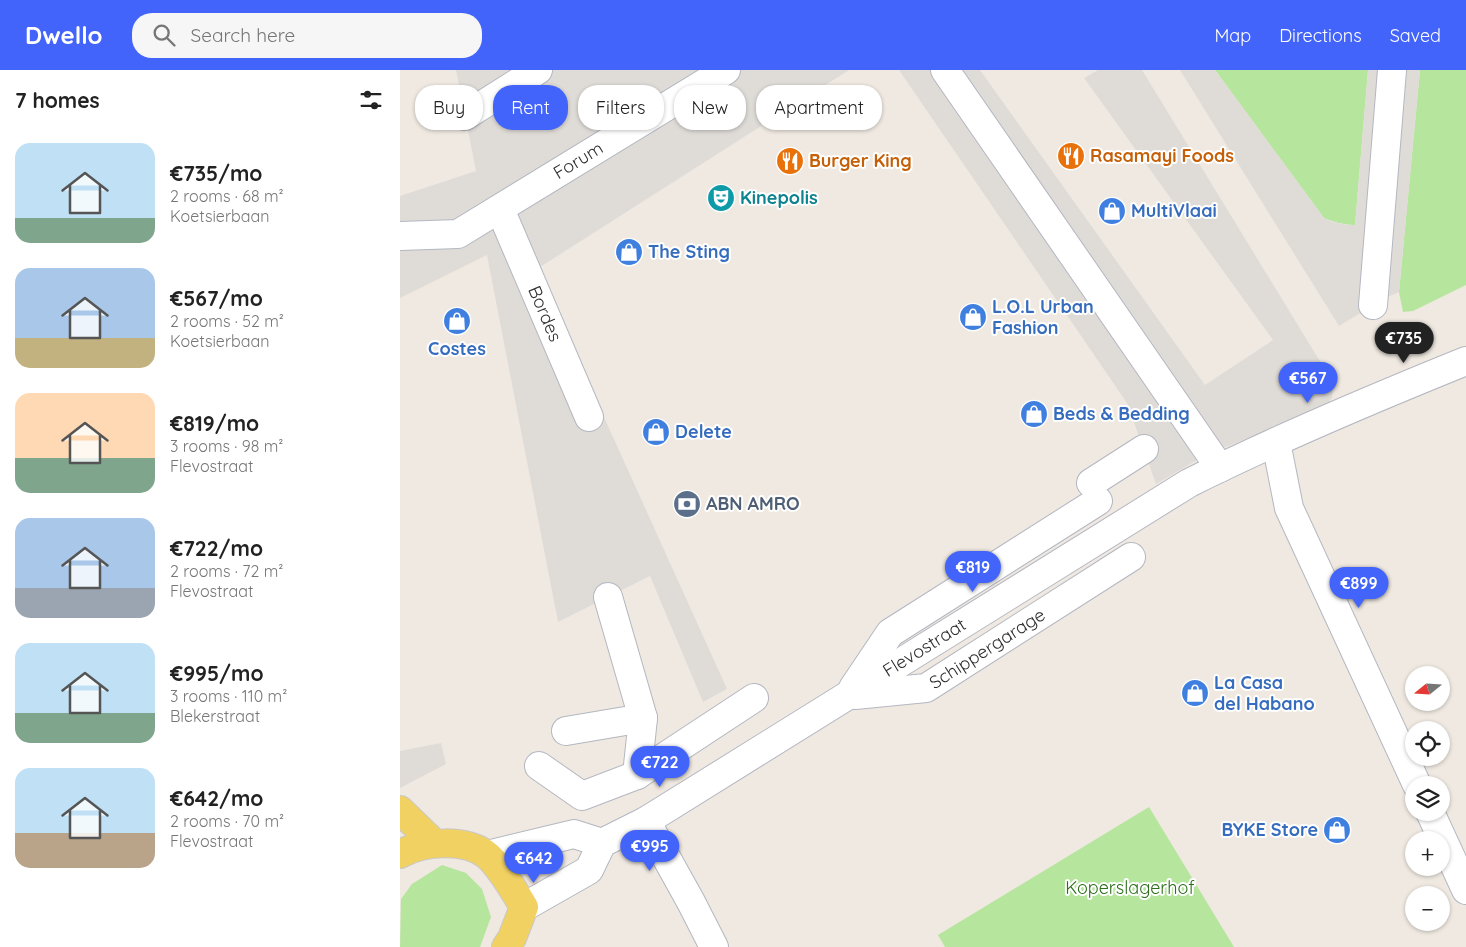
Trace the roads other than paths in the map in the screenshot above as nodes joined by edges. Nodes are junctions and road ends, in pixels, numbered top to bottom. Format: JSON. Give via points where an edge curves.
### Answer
{"nodes":[{"id":1,"x":538,"y":70,"type":"edge"},
{"id":2,"x":726,"y":70,"type":"edge"},
{"id":3,"x":945,"y":70,"type":"edge"},
{"id":4,"x":1392,"y":70,"type":"edge"},
{"id":5,"x":483,"y":105,"type":"edge"},
{"id":6,"x":491,"y":214,"type":"junction"},
{"id":7,"x":400,"y":236,"type":"edge"},
{"id":8,"x":1373,"y":305,"type":"dead end"},
{"id":9,"x":1466,"y":362,"type":"edge"},
{"id":10,"x":589,"y":417,"type":"dead end"},
{"id":11,"x":1276,"y":442,"type":"junction"},
{"id":12,"x":1144,"y":449,"type":"dead end"},
{"id":13,"x":1220,"y":468,"type":"junction"},
{"id":14,"x":1131,"y":557,"type":"dead end"},
{"id":15,"x":608,"y":597,"type":"dead end"},
{"id":16,"x":848,"y":696,"type":"junction"},
{"id":17,"x":754,"y":698,"type":"dead end"},
{"id":18,"x":643,"y":718,"type":"junction"},
{"id":19,"x":566,"y":731,"type":"dead end"},
{"id":20,"x":539,"y":766,"type":"dead end"},
{"id":21,"x":637,"y":775,"type":"junction"},
{"id":22,"x":1413,"y":776,"type":"edge"},
{"id":23,"x":400,"y":810,"type":"edge"},
{"id":24,"x":646,"y":821,"type":"junction"},
{"id":25,"x":1434,"y":821,"type":"edge"},
{"id":26,"x":434,"y":843,"type":"junction"},
{"id":27,"x":602,"y":843,"type":"junction"},
{"id":28,"x":400,"y":854,"type":"edge"},
{"id":29,"x":487,"y":855,"type":"junction"},
{"id":30,"x":1466,"y":890,"type":"edge"},
{"id":31,"x":524,"y":907,"type":"junction"},
{"id":32,"x":506,"y":947,"type":"edge"},
{"id":33,"x":714,"y":947,"type":"edge"}],
"edges":[{"from":1,"to":5,"type":"street"},
{"from":2,"to":6,"type":"street","name":"Forum"},
{"from":3,"to":13,"type":"street"},
{"from":4,"to":8,"type":"street"},
{"from":6,"to":7,"type":"street","name":"Forum","via":[[458,234]]},
{"from":6,"to":10,"type":"street","name":"Bordes"},
{"from":9,"to":11,"type":"street","name":"Flevostraat"},
{"from":11,"to":13,"type":"street","name":"Flevostraat"},
{"from":11,"to":22,"type":"street","via":[[1289,508]]},
{"from":12,"to":16,"type":"street","via":[[1094,492],[890,634]]},
{"from":13,"to":16,"type":"street","name":"Flevostraat","via":[[1189,484]]},
{"from":14,"to":16,"type":"street","name":"Schippergarage","via":[[926,688]]},
{"from":15,"to":18,"type":"street"},
{"from":16,"to":24,"type":"street","name":"Flevostraat"},
{"from":17,"to":21,"type":"street"},
{"from":18,"to":19,"type":"street"},
{"from":18,"to":21,"type":"street"},
{"from":20,"to":21,"type":"street","via":[[582,796]]},
{"from":23,"to":26,"type":"main road"},
{"from":24,"to":27,"type":"street","name":"Flevostraat"},
{"from":24,"to":33,"type":"street"},
{"from":25,"to":30,"type":"street"},
{"from":26,"to":28,"type":"main road","via":[[410,848]]},
{"from":26,"to":29,"type":"main road","via":[[473,848]]},
{"from":27,"to":29,"type":"street","via":[[574,834]]},
{"from":27,"to":31,"type":"street","via":[[589,870]]},
{"from":29,"to":31,"type":"main road"},
{"from":31,"to":32,"type":"main road"}]}
